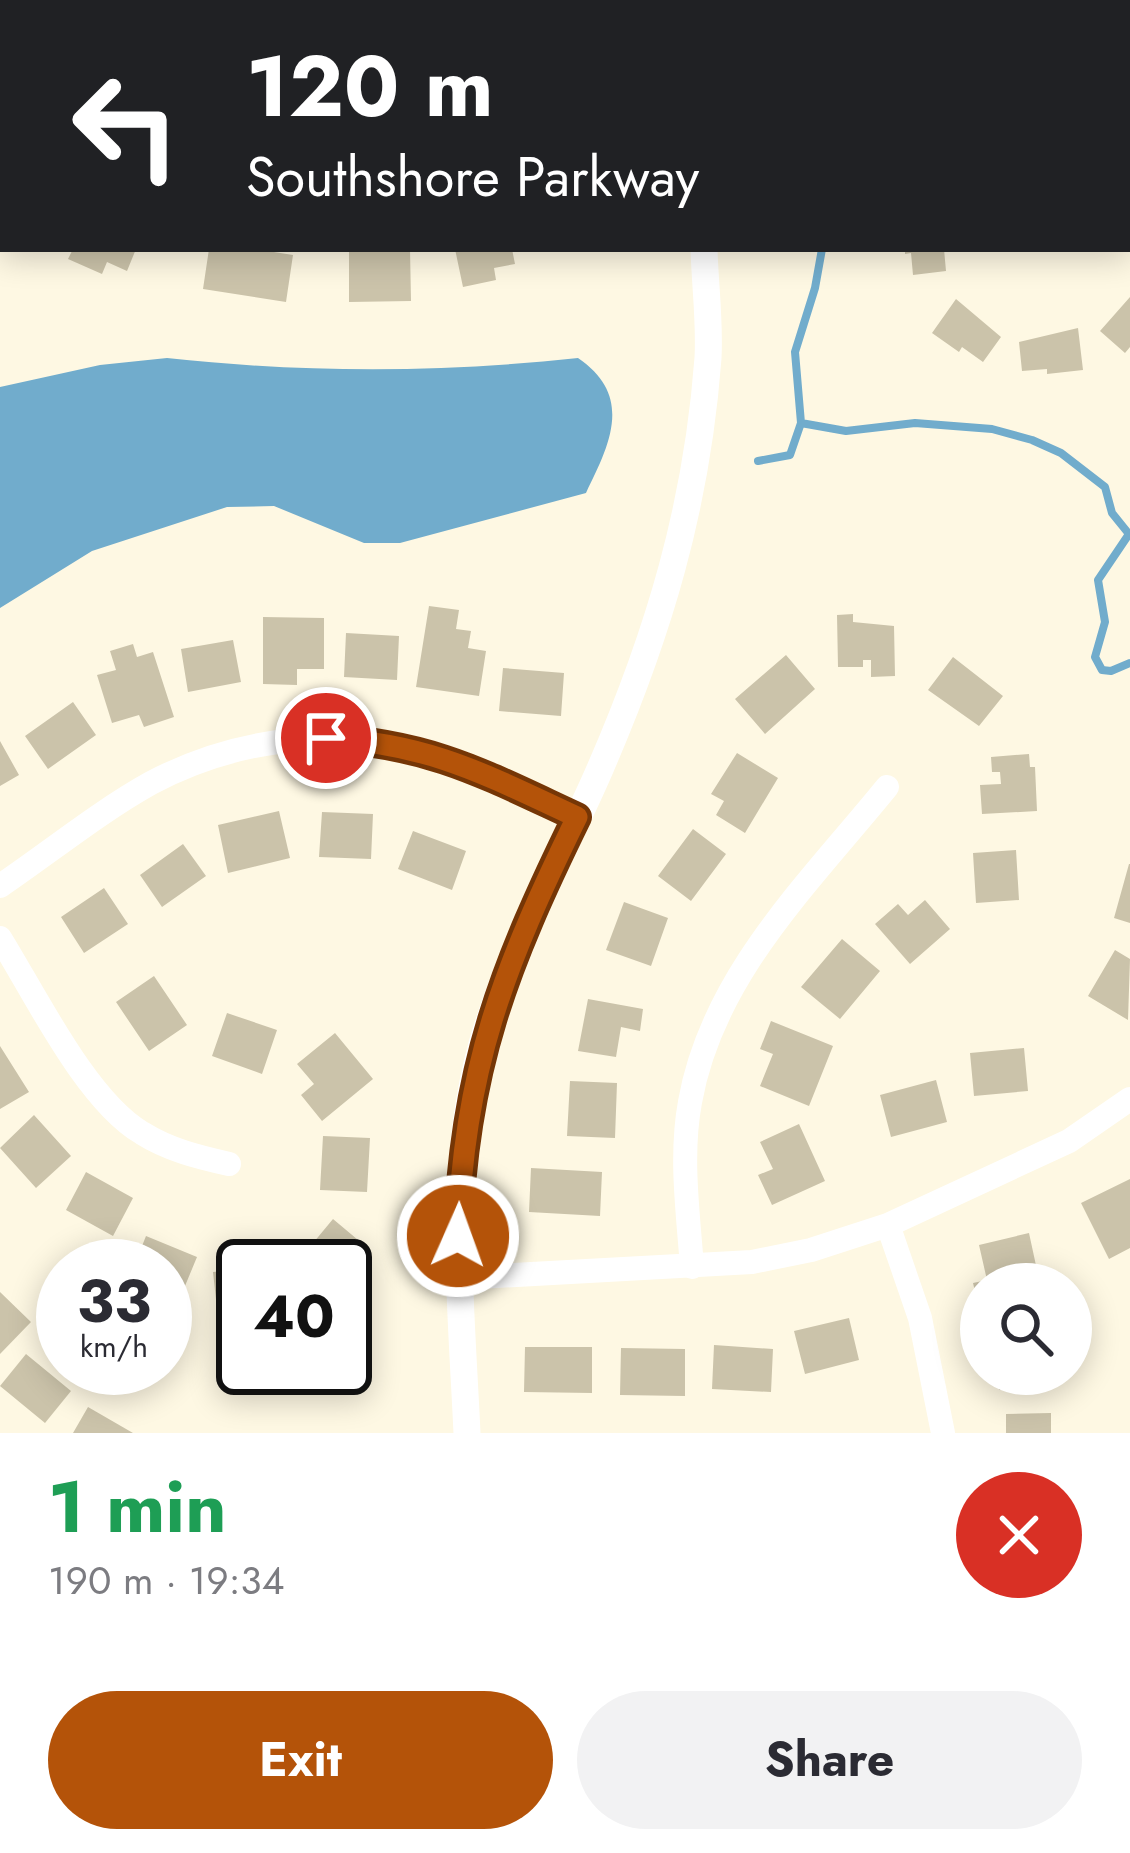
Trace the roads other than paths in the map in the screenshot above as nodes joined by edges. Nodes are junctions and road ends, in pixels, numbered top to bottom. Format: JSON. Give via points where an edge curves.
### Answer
{"nodes":[{"id":1,"x":704,"y":252,"type":"edge"},
{"id":2,"x":886,"y":788,"type":"dead end"},
{"id":3,"x":577,"y":817,"type":"junction"},
{"id":4,"x":0,"y":886,"type":"edge"},
{"id":5,"x":0,"y":938,"type":"edge"},
{"id":6,"x":1130,"y":1099,"type":"edge"},
{"id":7,"x":229,"y":1164,"type":"dead end"},
{"id":8,"x":888,"y":1225,"type":"junction"},
{"id":9,"x":692,"y":1267,"type":"junction"},
{"id":10,"x":460,"y":1278,"type":"junction"},
{"id":11,"x":467,"y":1433,"type":"edge"},
{"id":12,"x":943,"y":1433,"type":"edge"}],
"edges":[{"from":1,"to":3,"type":"street","via":[[708,354],[694,487],[643,667]]},
{"from":2,"to":9,"type":"street","via":[[753,952],[723,1002],[690,1102]]},
{"from":3,"to":4,"type":"street","via":[[418,749],[278,741],[148,785]]},
{"from":3,"to":10,"type":"street","via":[[509,963],[482,1046],[460,1173]]},
{"from":5,"to":7,"type":"street","via":[[116,1114],[184,1154]]},
{"from":6,"to":8,"type":"street","via":[[1069,1141]]},
{"from":8,"to":9,"type":"street","via":[[791,1254]]},
{"from":8,"to":12,"type":"street","via":[[920,1318]]},
{"from":9,"to":10,"type":"street"},
{"from":10,"to":11,"type":"street"}]}
